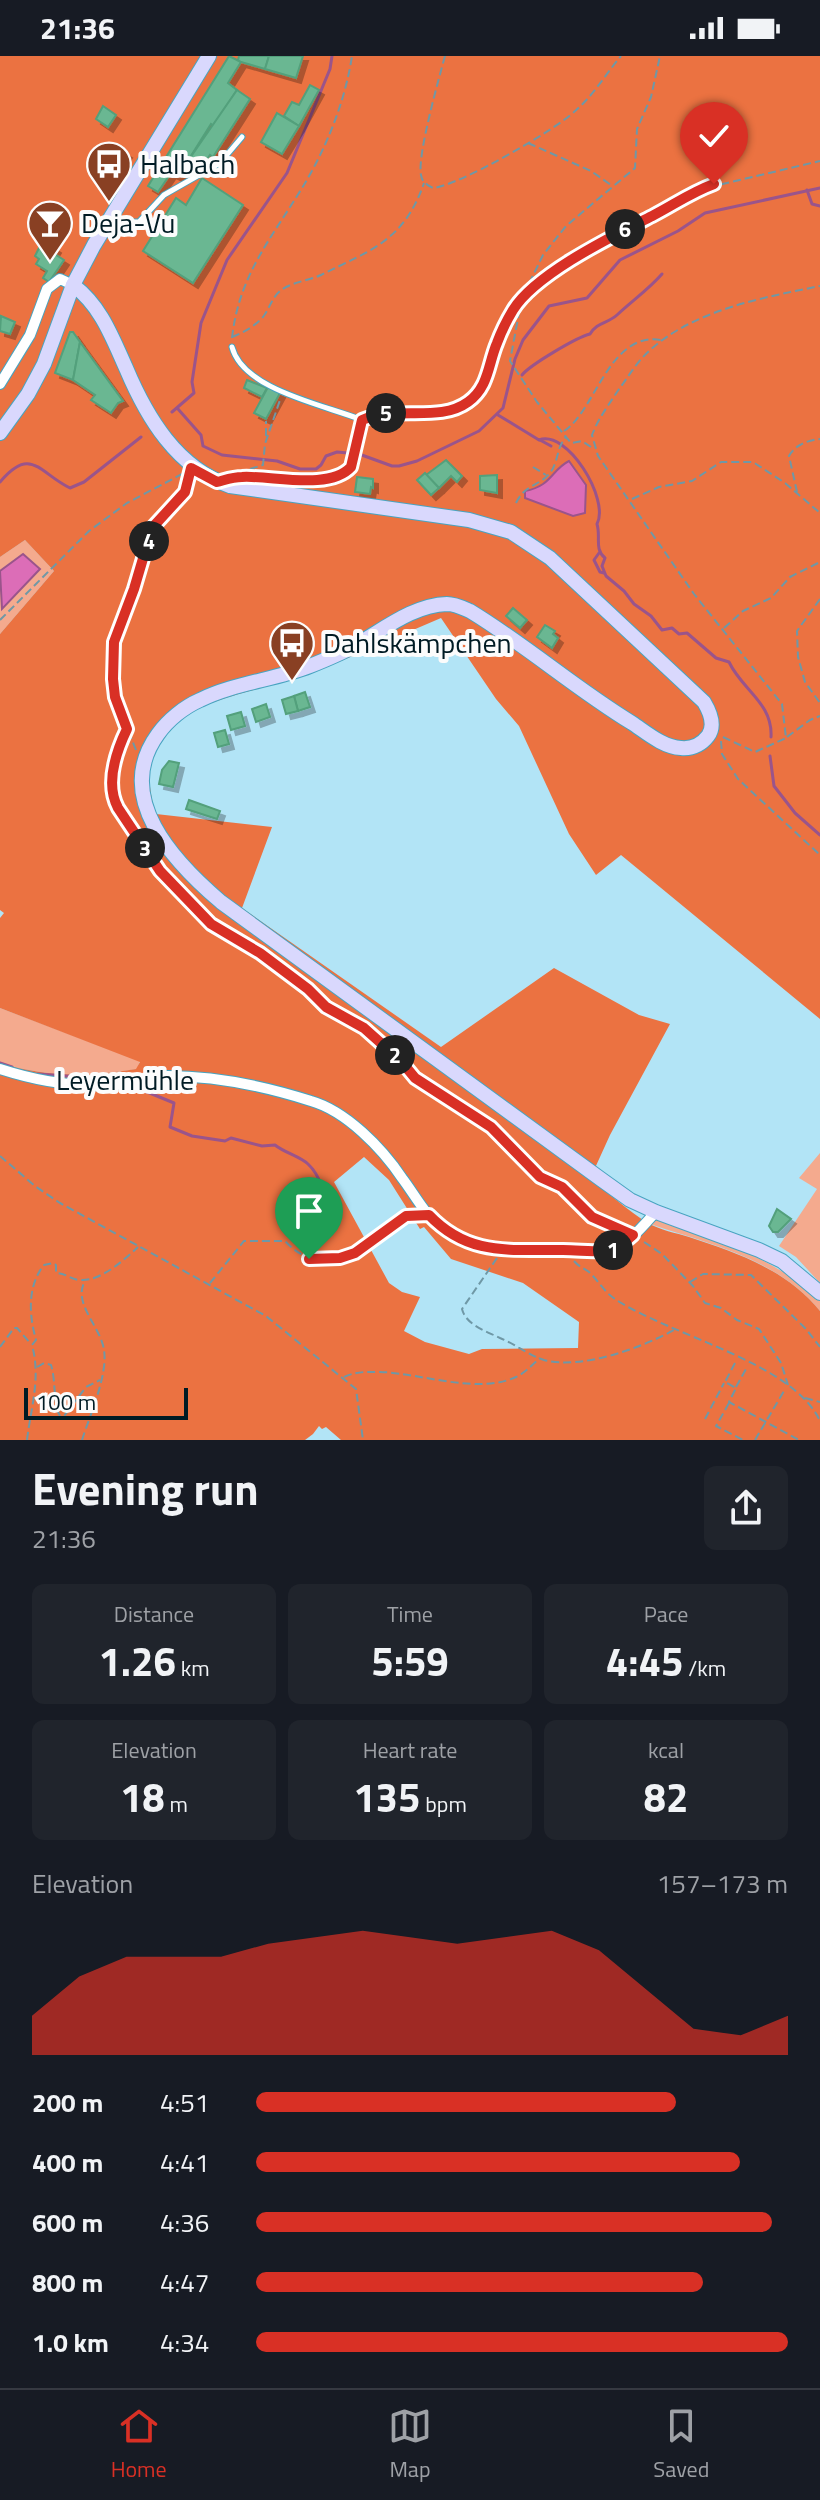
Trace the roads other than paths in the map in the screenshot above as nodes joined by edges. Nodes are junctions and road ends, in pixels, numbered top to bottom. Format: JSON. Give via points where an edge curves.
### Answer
{"nodes":[{"id":1,"x":209,"y":56,"type":"edge"},
{"id":2,"x":242,"y":137,"type":"dead end"},
{"id":3,"x":111,"y":217,"type":"junction"},
{"id":4,"x":73,"y":285,"type":"junction"},
{"id":5,"x":232,"y":347,"type":"road end"},
{"id":6,"x":2,"y":381,"type":"edge"},
{"id":7,"x":0,"y":433,"type":"edge"},
{"id":8,"x":217,"y":482,"type":"junction"},
{"id":9,"x":0,"y":1069,"type":"edge"},
{"id":10,"x":656,"y":1212,"type":"junction"},
{"id":11,"x":820,"y":1293,"type":"edge"}],
"edges":[{"from":1,"to":3,"type":"main road"},
{"from":2,"to":3,"type":"lane","via":[[220,163],[164,195],[139,222]]},
{"from":3,"to":4,"type":"main road"},
{"from":4,"to":6,"type":"street","via":[[60,279],[47,289],[30,335]]},
{"from":4,"to":7,"type":"main road","via":[[44,364]]},
{"from":4,"to":8,"type":"main road","via":[[94,303],[167,441],[191,468]]},
{"from":5,"to":8,"type":"lane","via":[[235,360],[248,373],[311,404],[362,420],[346,473],[320,480],[239,477]]},
{"from":8,"to":10,"type":"main road","via":[[469,520],[511,532],[550,558],[704,702],[711,731],[702,743],[679,748],[662,742],[486,620],[451,604],[415,611],[311,666],[201,699],[162,728],[142,764],[148,814],[161,839],[198,883],[602,1180]]},
{"from":9,"to":10,"type":"street","name":"Leyermühle","via":[[81,1084],[191,1078],[312,1101],[356,1127],[442,1228],[481,1245],[514,1252],[602,1252],[621,1246]]},
{"from":10,"to":11,"type":"main road","via":[[782,1261]]}]}
